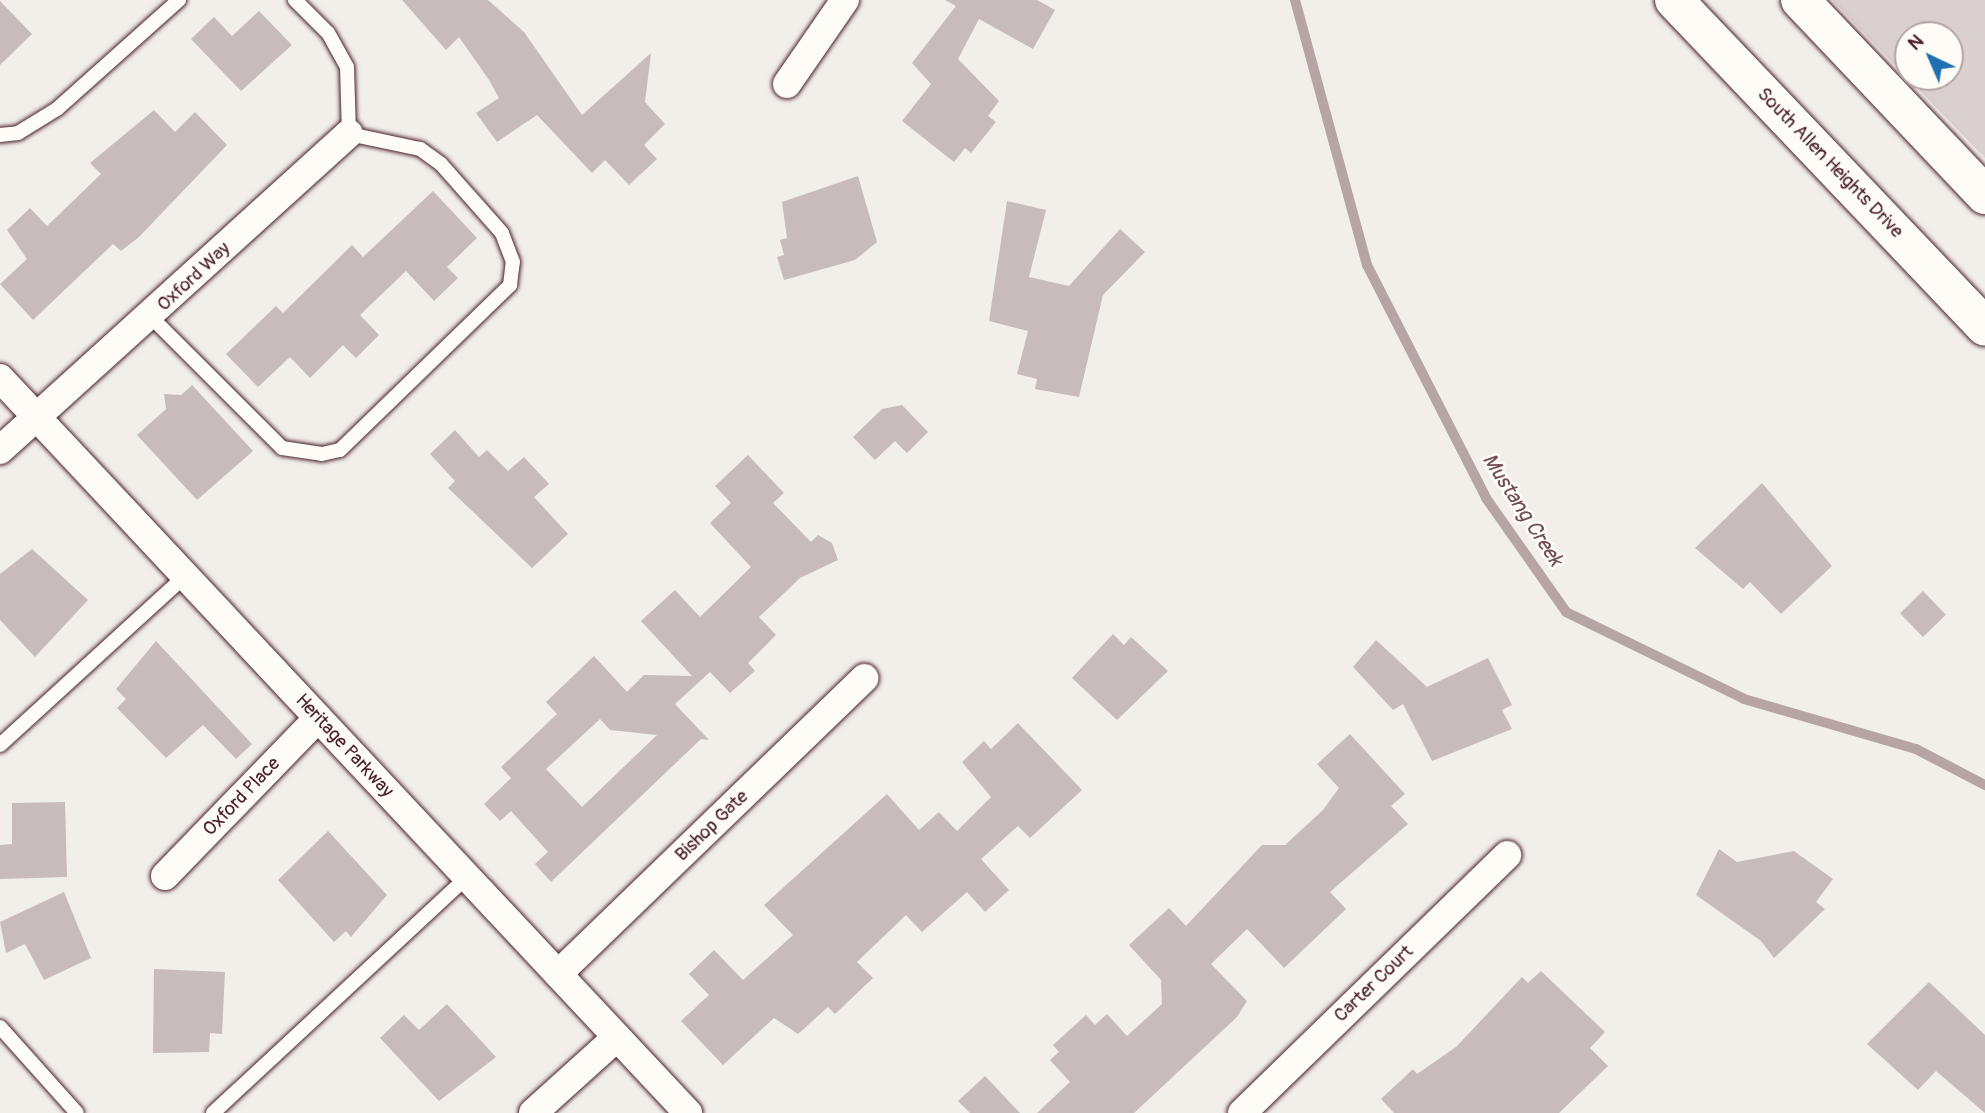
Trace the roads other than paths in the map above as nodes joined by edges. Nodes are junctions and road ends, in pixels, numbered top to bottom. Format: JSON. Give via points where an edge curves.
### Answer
{"nodes":[{"id":1,"x":179,"y":0,"type":"edge"},
{"id":2,"x":295,"y":0,"type":"edge"},
{"id":3,"x":845,"y":0,"type":"edge"},
{"id":4,"x":1674,"y":0,"type":"edge"},
{"id":5,"x":1800,"y":0,"type":"edge"},
{"id":6,"x":787,"y":84,"type":"dead end"},
{"id":7,"x":349,"y":134,"type":"junction"},
{"id":8,"x":0,"y":135,"type":"edge"},
{"id":9,"x":1985,"y":195,"type":"edge"},
{"id":10,"x":151,"y":317,"type":"junction"},
{"id":11,"x":1985,"y":327,"type":"edge"},
{"id":12,"x":0,"y":378,"type":"edge"},
{"id":13,"x":36,"y":416,"type":"junction"},
{"id":14,"x":0,"y":450,"type":"edge"},
{"id":15,"x":185,"y":576,"type":"junction"},
{"id":16,"x":865,"y":678,"type":"dead end"},
{"id":17,"x":318,"y":718,"type":"junction"},
{"id":18,"x":0,"y":745,"type":"edge"},
{"id":19,"x":1507,"y":855,"type":"dead end"},
{"id":20,"x":165,"y":876,"type":"dead end"},
{"id":21,"x":467,"y":877,"type":"junction"},
{"id":22,"x":558,"y":974,"type":"junction"},
{"id":23,"x":0,"y":1027,"type":"edge"},
{"id":24,"x":617,"y":1037,"type":"junction"},
{"id":25,"x":77,"y":1113,"type":"edge"},
{"id":26,"x":214,"y":1113,"type":"edge"},
{"id":27,"x":533,"y":1113,"type":"edge"},
{"id":28,"x":688,"y":1113,"type":"edge"},
{"id":29,"x":1242,"y":1113,"type":"edge"}],
"edges":[{"from":1,"to":8,"type":"lane","via":[[57,108],[18,133]]},
{"from":2,"to":7,"type":"lane","via":[[328,33],[347,67]]},
{"from":3,"to":6,"type":"street"},
{"from":4,"to":11,"type":"main road","name":"South Allen Heights Drive"},
{"from":5,"to":9,"type":"main road"},
{"from":7,"to":10,"type":"street","name":"Oxford Way"},
{"from":7,"to":10,"type":"lane","via":[[420,149],[441,164],[481,202],[513,262],[510,285],[340,450],[322,454],[282,448]]},
{"from":10,"to":13,"type":"street","name":"Oxford Way"},
{"from":12,"to":13,"type":"street","name":"Heritage Parkway"},
{"from":13,"to":14,"type":"street","name":"Oxford Way"},
{"from":13,"to":15,"type":"street","name":"Heritage Parkway"},
{"from":15,"to":17,"type":"street","name":"Heritage Parkway"},
{"from":15,"to":18,"type":"lane"},
{"from":16,"to":22,"type":"street","name":"Bishop Gate"},
{"from":17,"to":20,"type":"street","name":"Oxford Place"},
{"from":17,"to":21,"type":"street","name":"Heritage Parkway"},
{"from":19,"to":29,"type":"street","name":"Carter Court"},
{"from":21,"to":22,"type":"street","name":"Heritage Parkway"},
{"from":21,"to":26,"type":"lane"},
{"from":22,"to":24,"type":"street","name":"Heritage Parkway"},
{"from":23,"to":25,"type":"lane"},
{"from":24,"to":27,"type":"street"},
{"from":24,"to":28,"type":"street","name":"Heritage Parkway"}]}
